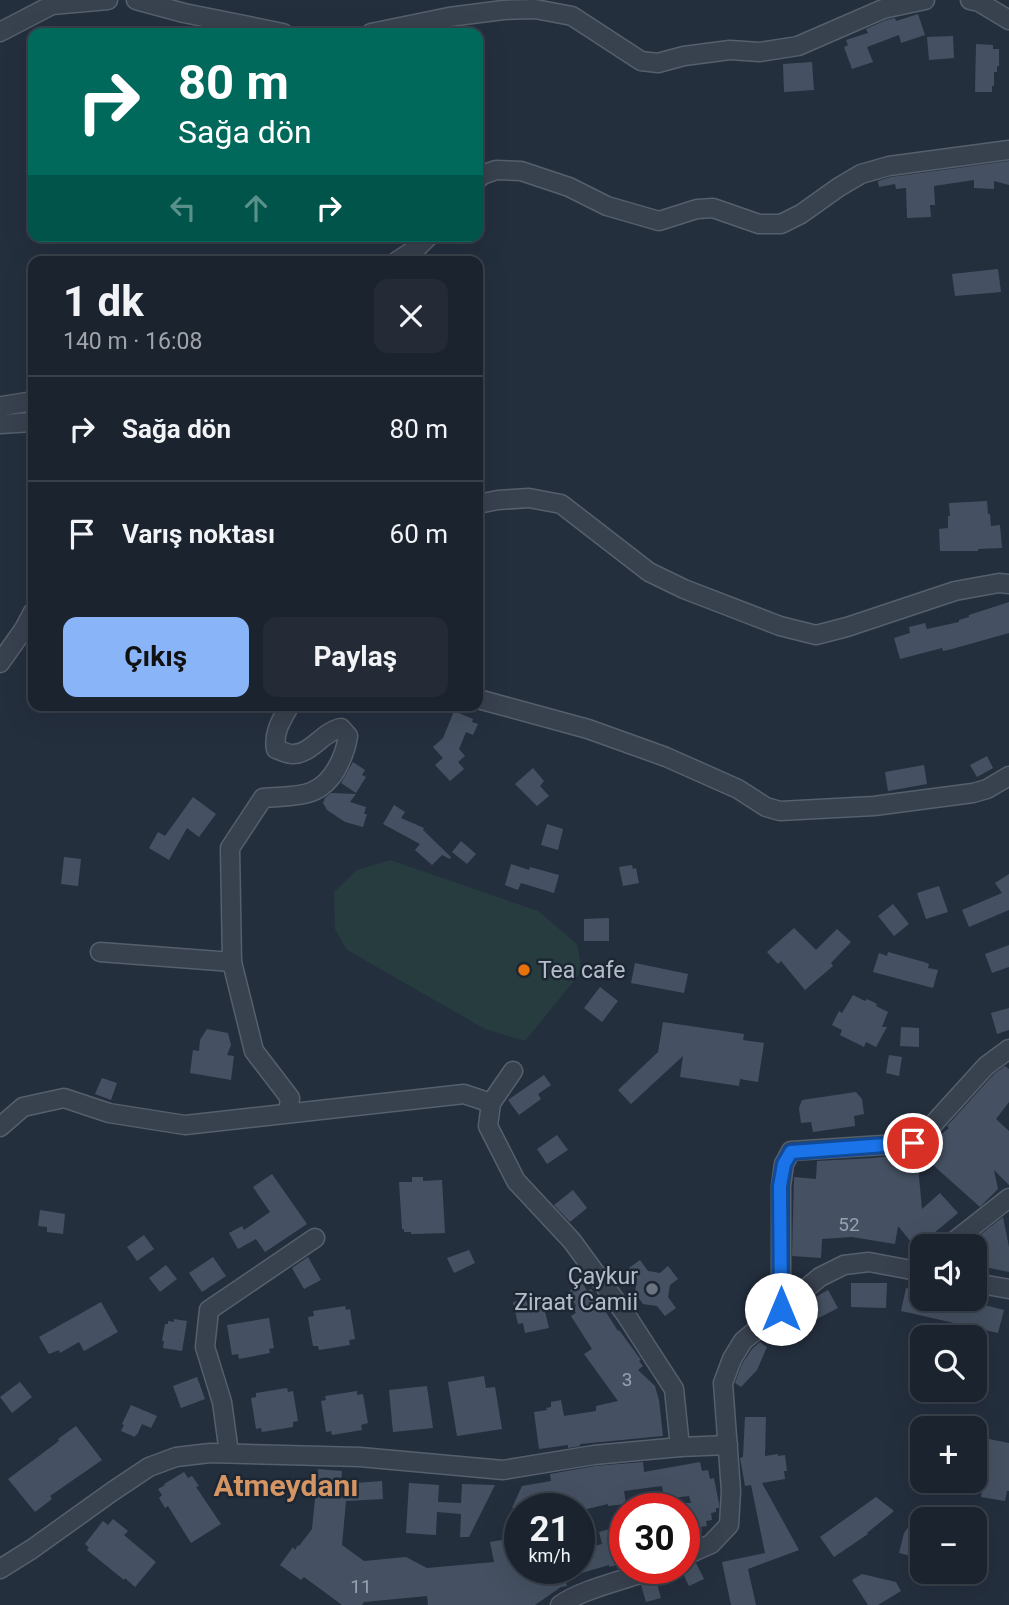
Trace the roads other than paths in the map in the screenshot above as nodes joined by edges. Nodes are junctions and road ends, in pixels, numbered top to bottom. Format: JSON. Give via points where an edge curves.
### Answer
{"nodes":[{"id":1,"x":108,"y":0,"type":"edge"},
{"id":2,"x":136,"y":0,"type":"edge"},
{"id":3,"x":925,"y":0,"type":"edge"},
{"id":4,"x":971,"y":0,"type":"edge"},
{"id":5,"x":1009,"y":20,"type":"edge"},
{"id":6,"x":258,"y":28,"type":"edge"},
{"id":7,"x":395,"y":28,"type":"edge"},
{"id":8,"x":0,"y":32,"type":"edge"},
{"id":9,"x":1009,"y":150,"type":"edge"},
{"id":10,"x":483,"y":175,"type":"edge"},
{"id":11,"x":423,"y":242,"type":"edge"},
{"id":12,"x":405,"y":256,"type":"edge"},
{"id":13,"x":28,"y":402,"type":"edge"},
{"id":14,"x":0,"y":408,"type":"edge"},
{"id":15,"x":28,"y":422,"type":"edge"},
{"id":16,"x":0,"y":424,"type":"edge"},
{"id":17,"x":483,"y":503,"type":"edge"},
{"id":18,"x":1009,"y":583,"type":"edge"},
{"id":19,"x":28,"y":621,"type":"edge"},
{"id":20,"x":0,"y":663,"type":"edge"},
{"id":21,"x":483,"y":700,"type":"edge"},
{"id":22,"x":287,"y":711,"type":"edge"},
{"id":23,"x":1009,"y":776,"type":"edge"},
{"id":24,"x":100,"y":952,"type":"dead end"},
{"id":25,"x":232,"y":962,"type":"junction"},
{"id":26,"x":1009,"y":1049,"type":"edge"},
{"id":27,"x":513,"y":1071,"type":"dead end"},
{"id":28,"x":491,"y":1103,"type":"junction"},
{"id":29,"x":288,"y":1113,"type":"junction"},
{"id":30,"x":0,"y":1127,"type":"edge"},
{"id":31,"x":1009,"y":1198,"type":"edge"},
{"id":32,"x":963,"y":1234,"type":"edge"},
{"id":33,"x":315,"y":1238,"type":"dead end"},
{"id":34,"x":910,"y":1268,"type":"edge"},
{"id":35,"x":987,"y":1285,"type":"edge"},
{"id":36,"x":1009,"y":1289,"type":"edge"},
{"id":37,"x":781,"y":1309,"type":"junction"},
{"id":38,"x":728,"y":1445,"type":"junction"},
{"id":39,"x":680,"y":1447,"type":"junction"},
{"id":40,"x":229,"y":1453,"type":"junction"},
{"id":41,"x":700,"y":1549,"type":"edge"},
{"id":42,"x":0,"y":1569,"type":"edge"},
{"id":43,"x":613,"y":1584,"type":"edge"},
{"id":44,"x":560,"y":1605,"type":"edge"}],
"edges":[{"from":1,"to":8,"type":"street","via":[[52,5]]},
{"from":2,"to":6,"type":"street"},
{"from":3,"to":7,"type":"street","via":[[883,9],[798,46],[760,52],[730,50],[658,63],[641,61],[572,16],[535,9],[449,17]]},
{"from":4,"to":5,"type":"street"},
{"from":9,"to":10,"type":"street","via":[[861,174],[781,224],[759,224],[713,208],[659,221],[607,206],[521,171]]},
{"from":11,"to":12,"type":"street"},
{"from":13,"to":14,"type":"street"},
{"from":15,"to":16,"type":"street"},
{"from":17,"to":18,"type":"street","via":[[529,499],[561,504],[649,572],[780,626],[816,635],[955,591]]},
{"from":19,"to":20,"type":"street"},
{"from":21,"to":23,"type":"street","via":[[588,729],[666,757],[780,811],[874,806],[974,793]]},
{"from":22,"to":25,"type":"street","via":[[276,749],[292,754],[306,750],[341,728],[348,736],[346,750],[330,781],[317,791],[263,798],[230,848]]},
{"from":24,"to":25,"type":"street"},
{"from":25,"to":29,"type":"street","via":[[254,1051],[290,1098]]},
{"from":26,"to":37,"type":"street","via":[[986,1066],[913,1143],[791,1152],[780,1186]]},
{"from":27,"to":28,"type":"street"},
{"from":28,"to":29,"type":"street","via":[[464,1094]]},
{"from":28,"to":39,"type":"street","via":[[488,1126],[516,1181],[572,1241],[674,1389]]},
{"from":29,"to":30,"type":"street","via":[[185,1125],[109,1113],[64,1098],[23,1107]]},
{"from":31,"to":32,"type":"street"},
{"from":33,"to":40,"type":"street","via":[[209,1310],[205,1347],[222,1402]]},
{"from":34,"to":37,"type":"street","via":[[869,1262],[844,1265],[820,1277]]},
{"from":35,"to":36,"type":"street"},
{"from":37,"to":38,"type":"street","via":[[743,1341],[723,1382]]},
{"from":38,"to":39,"type":"street"},
{"from":38,"to":41,"type":"street","via":[[729,1525]]},
{"from":39,"to":40,"type":"street","via":[[503,1470],[360,1457]]},
{"from":40,"to":42,"type":"street","via":[[176,1457],[149,1467]]},
{"from":43,"to":44,"type":"street"}]}
